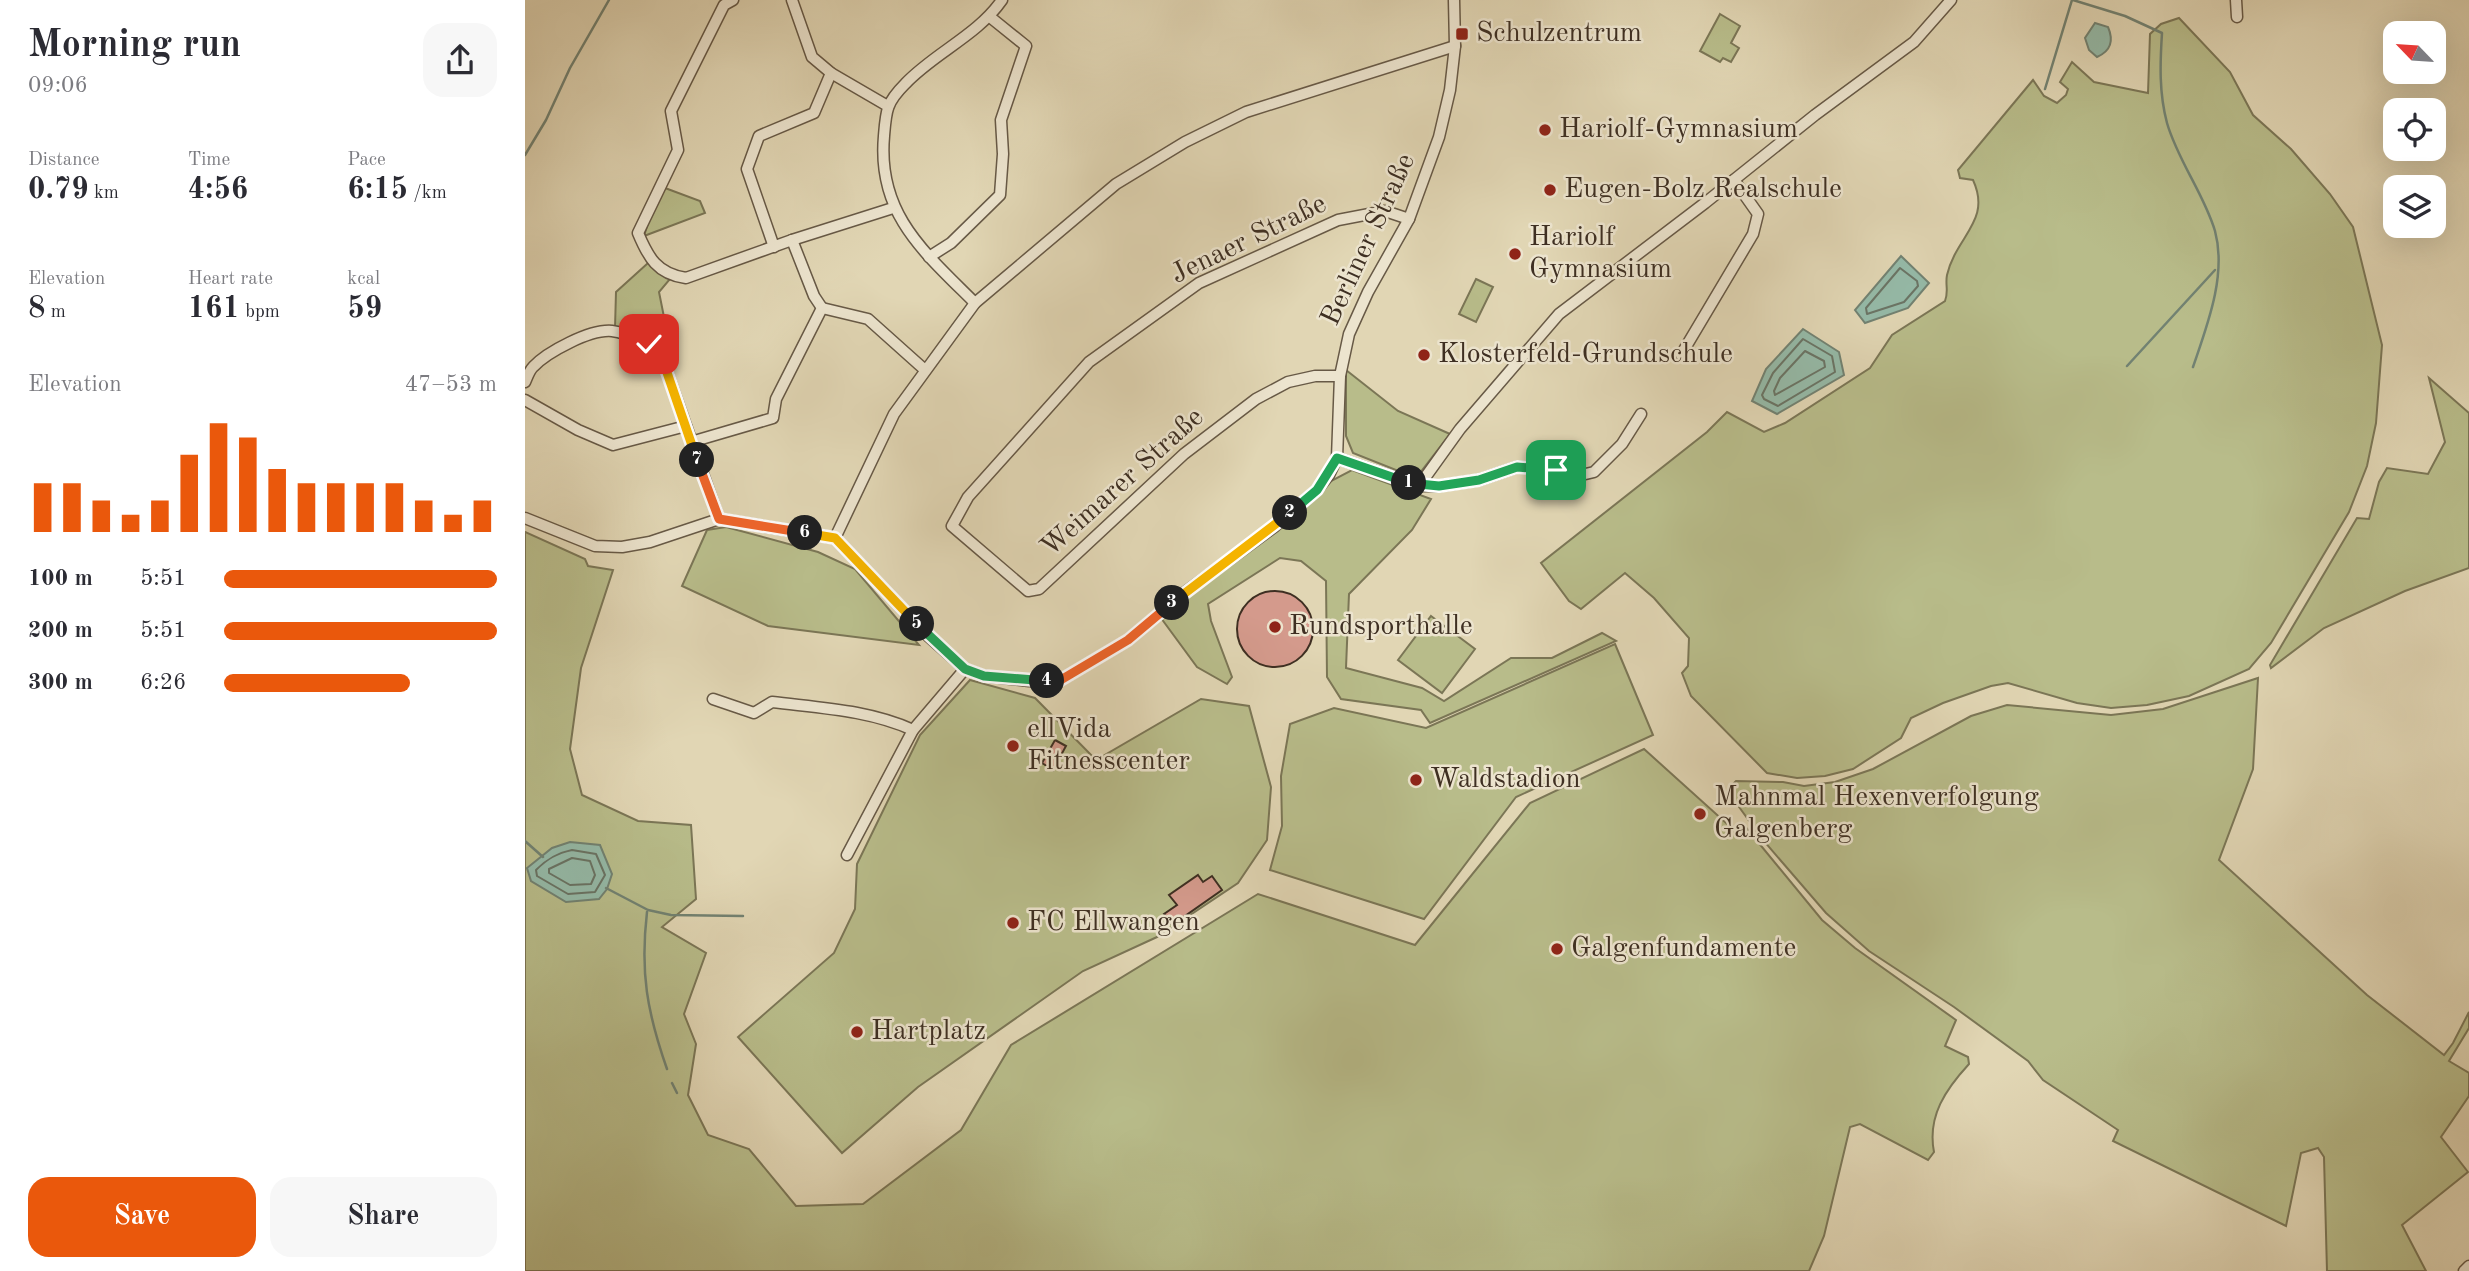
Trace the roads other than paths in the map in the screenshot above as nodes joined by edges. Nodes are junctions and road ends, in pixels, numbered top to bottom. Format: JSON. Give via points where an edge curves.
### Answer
{"nodes":[{"id":1,"x":733,"y":0,"type":"edge"},
{"id":2,"x":792,"y":0,"type":"edge"},
{"id":3,"x":1002,"y":0,"type":"edge"},
{"id":4,"x":1454,"y":0,"type":"edge"},
{"id":5,"x":1951,"y":0,"type":"edge"},
{"id":6,"x":2236,"y":0,"type":"edge"},
{"id":7,"x":990,"y":17,"type":"junction"},
{"id":8,"x":2237,"y":17,"type":"dead end"},
{"id":9,"x":1455,"y":46,"type":"junction"},
{"id":10,"x":831,"y":73,"type":"junction"},
{"id":11,"x":886,"y":105,"type":"junction"},
{"id":12,"x":1734,"y":180,"type":"junction"},
{"id":13,"x":893,"y":208,"type":"junction"},
{"id":14,"x":1409,"y":219,"type":"junction"},
{"id":15,"x":792,"y":240,"type":"junction"},
{"id":16,"x":774,"y":247,"type":"junction"},
{"id":17,"x":929,"y":257,"type":"junction"},
{"id":18,"x":975,"y":303,"type":"junction"},
{"id":19,"x":822,"y":309,"type":"junction"},
{"id":20,"x":1681,"y":355,"type":"dead end"},
{"id":21,"x":925,"y":370,"type":"junction"},
{"id":22,"x":1340,"y":376,"type":"junction"},
{"id":23,"x":525,"y":382,"type":"edge"},
{"id":24,"x":525,"y":400,"type":"edge"},
{"id":25,"x":1641,"y":414,"type":"dead end"},
{"id":26,"x":686,"y":426,"type":"junction"},
{"id":27,"x":691,"y":443,"type":"junction"},
{"id":28,"x":1337,"y":458,"type":"junction"},
{"id":29,"x":1419,"y":486,"type":"junction"},
{"id":30,"x":525,"y":518,"type":"edge"},
{"id":31,"x":719,"y":519,"type":"junction"},
{"id":32,"x":952,"y":526,"type":"joint"},
{"id":33,"x":835,"y":538,"type":"junction"},
{"id":34,"x":965,"y":669,"type":"junction"},
{"id":35,"x":713,"y":699,"type":"dead end"},
{"id":36,"x":913,"y":730,"type":"junction"},
{"id":37,"x":847,"y":855,"type":"dead end"},
{"id":38,"x":2469,"y":1266,"type":"edge"},
{"id":39,"x":2464,"y":1271,"type":"edge"}],
"edges":[{"from":1,"to":16,"type":"street","via":[[724,5],[671,111],[678,150],[638,233],[649,259],[686,278]]},
{"from":2,"to":10,"type":"street","via":[[813,57]]},
{"from":3,"to":7,"type":"street"},
{"from":4,"to":9,"type":"street","name":"Berliner Straße"},
{"from":5,"to":12,"type":"street","via":[[1914,42]]},
{"from":6,"to":8,"type":"street"},
{"from":7,"to":11,"type":"street","via":[[906,82]]},
{"from":7,"to":17,"type":"street","via":[[1026,46],[1001,120],[1000,195],[951,243]]},
{"from":9,"to":14,"type":"street","name":"Berliner Straße","via":[[1439,137]]},
{"from":9,"to":18,"type":"street","via":[[1246,112],[1185,142],[1116,184]]},
{"from":10,"to":11,"type":"street"},
{"from":10,"to":16,"type":"street","via":[[814,113],[759,136],[747,169]]},
{"from":11,"to":13,"type":"street","via":[[882,162]]},
{"from":12,"to":20,"type":"street","via":[[1758,214],[1753,234]]},
{"from":12,"to":29,"type":"street","via":[[1559,314],[1460,429]]},
{"from":13,"to":15,"type":"street"},
{"from":13,"to":17,"type":"street"},
{"from":14,"to":22,"type":"street","name":"Berliner Straße","via":[[1349,334]]},
{"from":14,"to":32,"type":"street","name":"Jenaer Straße","via":[[1385,211],[1338,220],[1199,283],[1089,362],[968,497]]},
{"from":15,"to":16,"type":"street"},
{"from":15,"to":19,"type":"street"},
{"from":17,"to":18,"type":"street"},
{"from":18,"to":21,"type":"street"},
{"from":19,"to":21,"type":"street","via":[[868,318]]},
{"from":19,"to":27,"type":"street","via":[[776,399],[773,418]]},
{"from":21,"to":33,"type":"street","via":[[894,414]]},
{"from":22,"to":28,"type":"street","name":"Berliner Straße"},
{"from":22,"to":32,"type":"street","name":"Weimarer Straße","via":[[1288,382],[1256,399],[1184,454],[1038,589],[1028,591]]},
{"from":23,"to":26,"type":"street","via":[[532,368],[568,343],[612,331],[649,344],[661,355]]},
{"from":24,"to":26,"type":"street","via":[[613,445]]},
{"from":25,"to":29,"type":"street","via":[[1622,444],[1594,472],[1573,477],[1556,470],[1517,467],[1479,480]]},
{"from":26,"to":27,"type":"street"},
{"from":27,"to":31,"type":"street"},
{"from":28,"to":29,"type":"street"},
{"from":28,"to":34,"type":"street","via":[[1317,490],[1273,527],[1128,640],[1059,681],[984,676]]},
{"from":30,"to":31,"type":"street","via":[[595,546],[621,547]]},
{"from":31,"to":33,"type":"street"},
{"from":33,"to":34,"type":"street"},
{"from":34,"to":36,"type":"street"},
{"from":35,"to":36,"type":"street","via":[[754,713],[772,702],[865,714]]},
{"from":36,"to":37,"type":"street"},
{"from":38,"to":39,"type":"street"}]}
